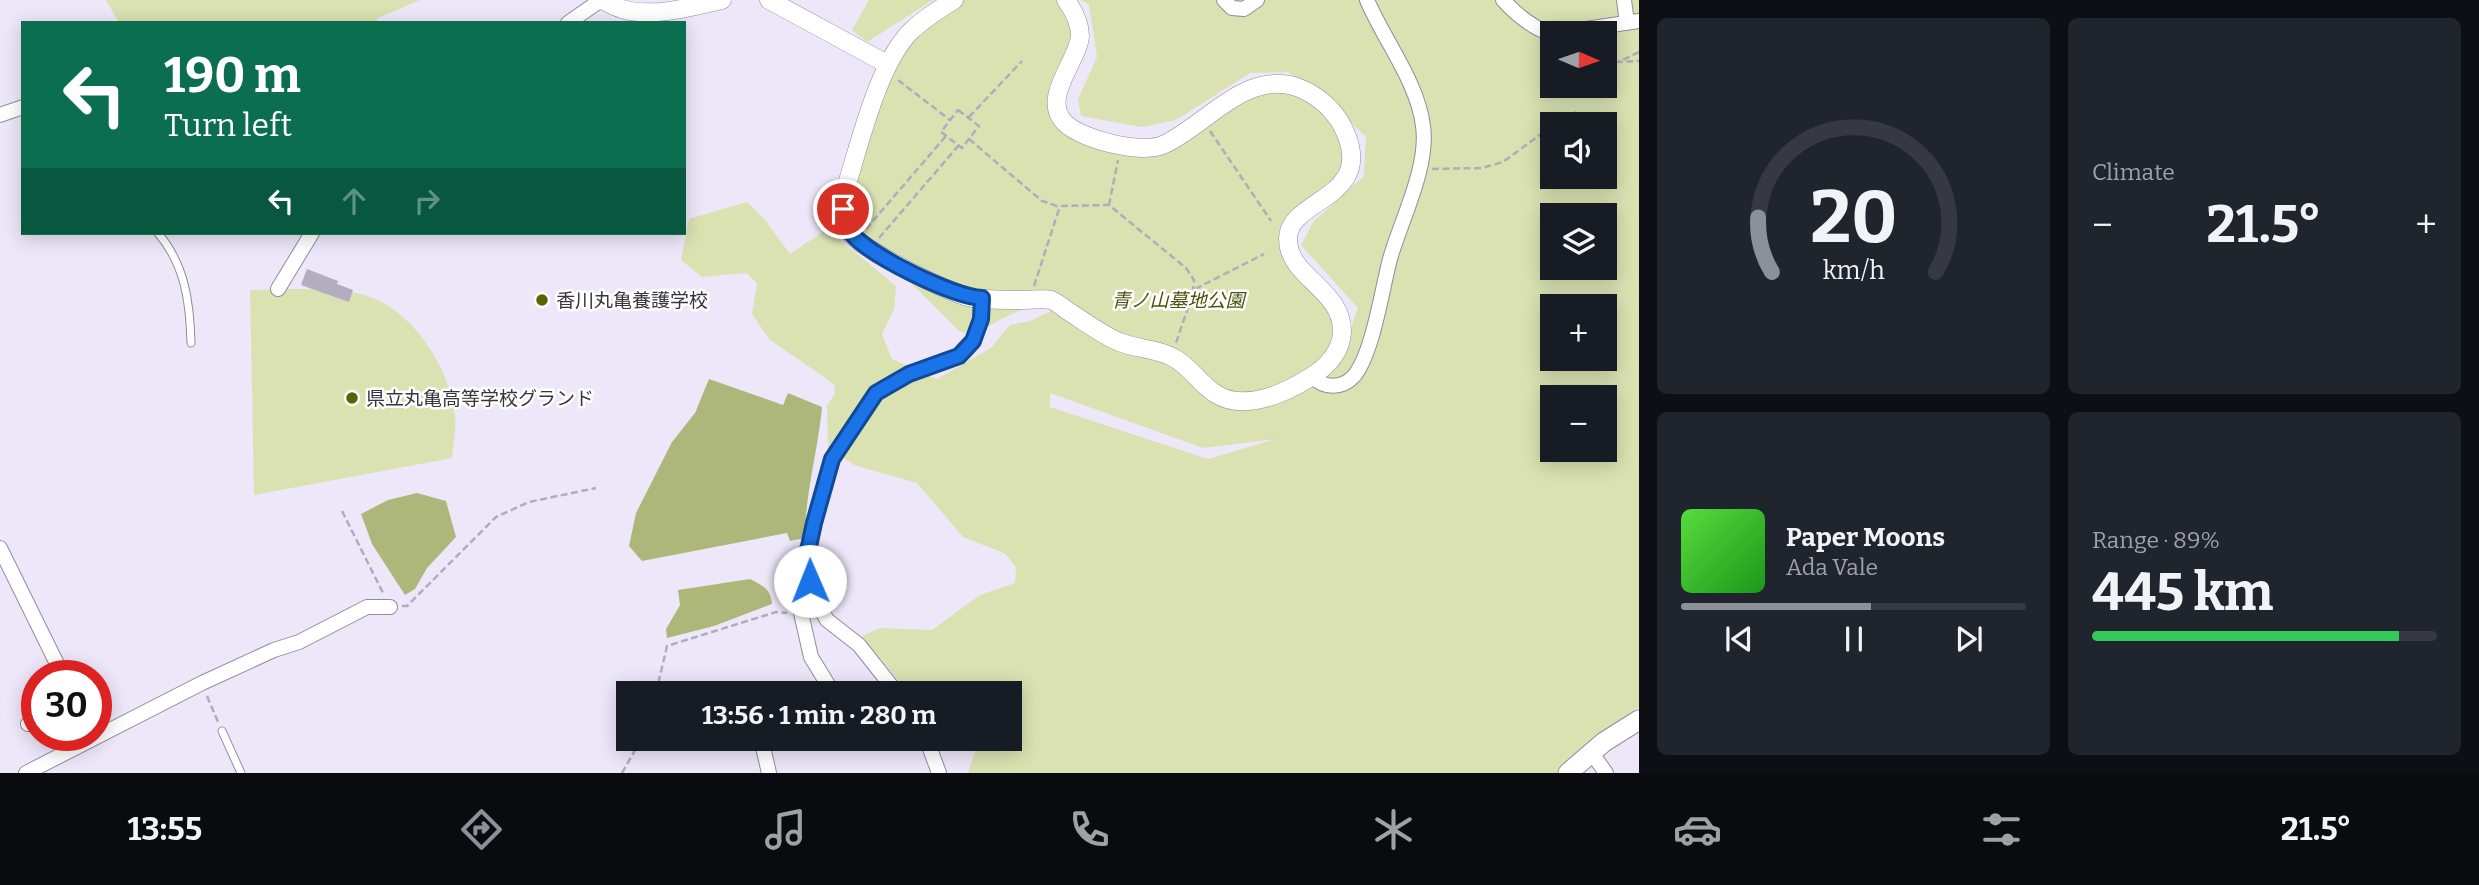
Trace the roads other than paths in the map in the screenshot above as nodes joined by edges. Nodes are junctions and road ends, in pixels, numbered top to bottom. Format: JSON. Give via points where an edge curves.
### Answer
{"nodes":[{"id":1,"x":601,"y":0,"type":"edge"},
{"id":2,"x":722,"y":0,"type":"edge"},
{"id":3,"x":769,"y":0,"type":"edge"},
{"id":4,"x":954,"y":0,"type":"edge"},
{"id":5,"x":1066,"y":0,"type":"edge"},
{"id":6,"x":1224,"y":0,"type":"edge"},
{"id":7,"x":1257,"y":0,"type":"edge"},
{"id":8,"x":1367,"y":0,"type":"edge"},
{"id":9,"x":1503,"y":0,"type":"edge"},
{"id":10,"x":1623,"y":0,"type":"edge"},
{"id":11,"x":622,"y":9,"type":"junction"},
{"id":12,"x":571,"y":21,"type":"edge"},
{"id":13,"x":633,"y":21,"type":"edge"},
{"id":14,"x":1633,"y":22,"type":"edge"},
{"id":15,"x":1540,"y":28,"type":"edge"},
{"id":16,"x":886,"y":67,"type":"junction"},
{"id":17,"x":21,"y":108,"type":"edge"},
{"id":18,"x":0,"y":115,"type":"edge"},
{"id":19,"x":159,"y":235,"type":"edge"},
{"id":20,"x":311,"y":235,"type":"edge"},
{"id":21,"x":278,"y":289,"type":"dead end"},
{"id":22,"x":982,"y":298,"type":"junction"},
{"id":23,"x":191,"y":343,"type":"dead end"},
{"id":24,"x":1312,"y":376,"type":"junction"},
{"id":25,"x":0,"y":548,"type":"edge"},
{"id":26,"x":808,"y":551,"type":"junction"},
{"id":27,"x":390,"y":607,"type":"road end"},
{"id":28,"x":55,"y":660,"type":"edge"},
{"id":29,"x":826,"y":681,"type":"edge"},
{"id":30,"x":888,"y":681,"type":"edge"},
{"id":31,"x":1639,"y":720,"type":"edge"},
{"id":32,"x":112,"y":728,"type":"edge"},
{"id":33,"x":222,"y":731,"type":"road end"},
{"id":34,"x":67,"y":751,"type":"edge"},
{"id":35,"x":763,"y":751,"type":"edge"},
{"id":36,"x":931,"y":751,"type":"edge"},
{"id":37,"x":1591,"y":752,"type":"junction"},
{"id":38,"x":26,"y":773,"type":"edge"},
{"id":39,"x":241,"y":773,"type":"edge"},
{"id":40,"x":769,"y":773,"type":"edge"},
{"id":41,"x":939,"y":773,"type":"edge"},
{"id":42,"x":1568,"y":773,"type":"edge"},
{"id":43,"x":1606,"y":773,"type":"edge"}],
"edges":[{"from":1,"to":11,"type":"street"},
{"from":1,"to":12,"type":"street"},
{"from":2,"to":11,"type":"street","via":[[663,10]]},
{"from":3,"to":16,"type":"street"},
{"from":4,"to":16,"type":"street","via":[[908,34]]},
{"from":5,"to":24,"type":"street","via":[[1074,11],[1080,38],[1059,89],[1058,107],[1061,119],[1070,127],[1097,140],[1147,149],[1164,145],[1238,95],[1278,84],[1297,87],[1326,103],[1344,129],[1351,145],[1350,173],[1331,195],[1299,218],[1290,228],[1288,241],[1292,258],[1336,304],[1342,321],[1338,351]]},
{"from":6,"to":7,"type":"street","via":[[1232,8],[1244,9]]},
{"from":8,"to":24,"type":"street","via":[[1418,101],[1423,147],[1365,356],[1353,376],[1340,386],[1326,386]]},
{"from":9,"to":15,"type":"street"},
{"from":10,"to":14,"type":"street"},
{"from":11,"to":13,"type":"street"},
{"from":16,"to":22,"type":"street","via":[[846,187],[843,209],[850,233],[925,279]]},
{"from":17,"to":18,"type":"street"},
{"from":19,"to":23,"type":"lane","via":[[188,292]]},
{"from":20,"to":21,"type":"street"},
{"from":22,"to":24,"type":"street","via":[[1051,300],[1121,343],[1171,357],[1217,396],[1261,399]]},
{"from":22,"to":26,"type":"street","via":[[973,341],[959,356],[909,374],[876,393],[832,459]]},
{"from":25,"to":28,"type":"street"},
{"from":26,"to":29,"type":"street","via":[[794,562],[811,657]]},
{"from":26,"to":30,"type":"street","via":[[810,581],[827,620],[859,645]]},
{"from":27,"to":32,"type":"street","via":[[367,607]]},
{"from":31,"to":37,"type":"main road"},
{"from":33,"to":39,"type":"lane"},
{"from":34,"to":38,"type":"street"},
{"from":35,"to":40,"type":"street"},
{"from":36,"to":41,"type":"street"},
{"from":37,"to":42,"type":"main road"},
{"from":37,"to":43,"type":"street"}]}
